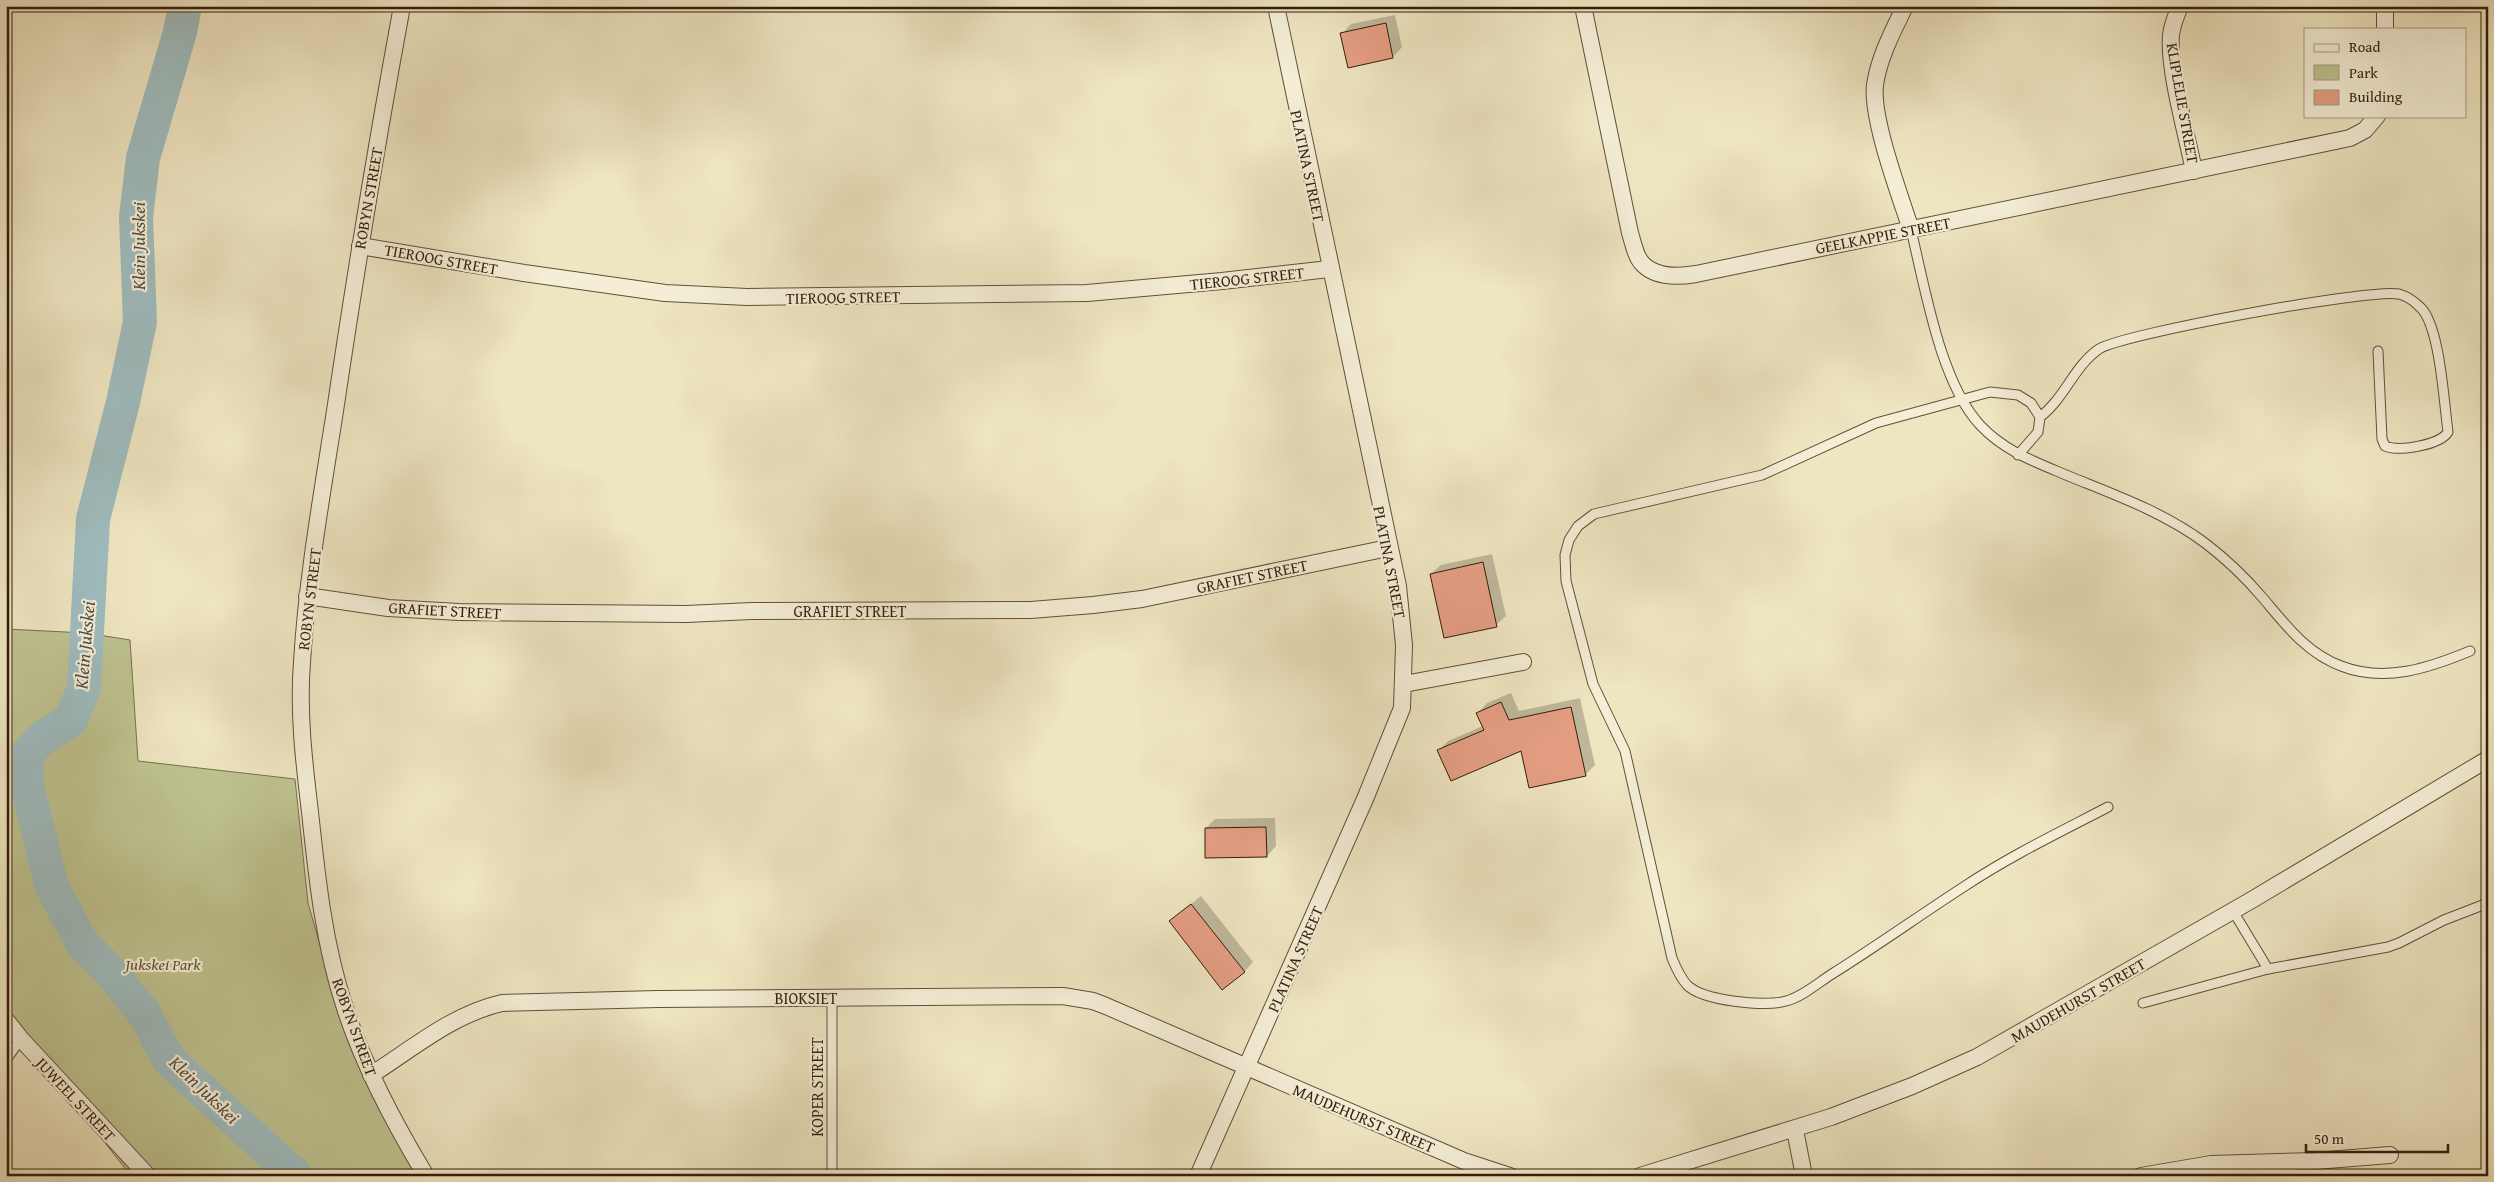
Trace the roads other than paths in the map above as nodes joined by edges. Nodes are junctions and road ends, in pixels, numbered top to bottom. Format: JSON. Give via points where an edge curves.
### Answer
{"nodes":[{"id":1,"x":402,"y":6,"type":"edge"},
{"id":2,"x":1276,"y":6,"type":"edge"},
{"id":3,"x":1583,"y":6,"type":"edge"},
{"id":4,"x":1905,"y":6,"type":"edge"},
{"id":5,"x":2180,"y":6,"type":"edge"},
{"id":6,"x":2385,"y":6,"type":"edge"},
{"id":7,"x":2385,"y":28,"type":"edge"},
{"id":8,"x":2375,"y":118,"type":"edge"},
{"id":9,"x":2194,"y":172,"type":"junction"},
{"id":10,"x":1910,"y":230,"type":"junction"},
{"id":11,"x":360,"y":246,"type":"junction"},
{"id":12,"x":1329,"y":269,"type":"junction"},
{"id":13,"x":2378,"y":352,"type":"dead end"},
{"id":14,"x":1963,"y":400,"type":"junction"},
{"id":15,"x":2040,"y":416,"type":"junction"},
{"id":16,"x":2018,"y":455,"type":"junction"},
{"id":17,"x":1388,"y":548,"type":"junction"},
{"id":18,"x":307,"y":596,"type":"junction"},
{"id":19,"x":2470,"y":651,"type":"dead end"},
{"id":20,"x":1523,"y":662,"type":"dead end"},
{"id":21,"x":1404,"y":684,"type":"junction"},
{"id":22,"x":2488,"y":759,"type":"edge"},
{"id":23,"x":2108,"y":807,"type":"dead end"},
{"id":24,"x":2488,"y":903,"type":"edge"},
{"id":25,"x":2233,"y":911,"type":"junction"},
{"id":26,"x":2268,"y":969,"type":"junction"},
{"id":27,"x":832,"y":997,"type":"junction"},
{"id":28,"x":2143,"y":1003,"type":"dead end"},
{"id":29,"x":6,"y":1020,"type":"edge"},
{"id":30,"x":21,"y":1039,"type":"junction"},
{"id":31,"x":6,"y":1060,"type":"edge"},
{"id":32,"x":1247,"y":1067,"type":"junction"},
{"id":33,"x":371,"y":1076,"type":"junction"},
{"id":34,"x":1795,"y":1130,"type":"junction"},
{"id":35,"x":2390,"y":1155,"type":"dead end"},
{"id":36,"x":148,"y":1176,"type":"edge"},
{"id":37,"x":426,"y":1176,"type":"edge"},
{"id":38,"x":832,"y":1176,"type":"edge"},
{"id":39,"x":1198,"y":1176,"type":"edge"},
{"id":40,"x":1510,"y":1176,"type":"edge"},
{"id":41,"x":1640,"y":1176,"type":"edge"},
{"id":42,"x":1804,"y":1176,"type":"edge"},
{"id":43,"x":2142,"y":1176,"type":"edge"}],
"edges":[{"from":1,"to":11,"type":"street","name":"ROBYN STREET"},
{"from":2,"to":12,"type":"street","name":"PLATINA STREET"},
{"from":3,"to":10,"type":"street","name":"GEELKAPPIE STREET","via":[[1630,233],[1641,262],[1648,268],[1663,275],[1682,277]]},
{"from":4,"to":10,"type":"street","via":[[1881,60],[1875,96]]},
{"from":5,"to":9,"type":"street","name":"KLIPLELIE STREET","via":[[2171,42]]},
{"from":6,"to":7,"type":"street"},
{"from":8,"to":9,"type":"street","name":"GEELKAPPIE STREET","via":[[2350,138]]},
{"from":9,"to":10,"type":"street","name":"GEELKAPPIE STREET"},
{"from":10,"to":14,"type":"lane","via":[[1947,366]]},
{"from":11,"to":12,"type":"street","name":"TIEROOG STREET","via":[[524,274],[665,293],[755,297],[1087,293]]},
{"from":11,"to":18,"type":"street","name":"ROBYN STREET"},
{"from":12,"to":17,"type":"street","name":"PLATINA STREET"},
{"from":13,"to":15,"type":"lane","via":[[2385,446],[2392,449],[2439,442],[2448,432],[2433,328],[2422,308],[2398,294],[2348,298],[2120,340],[2093,354],[2061,397]]},
{"from":14,"to":15,"type":"lane","via":[[1990,392],[2011,392],[2031,403]]},
{"from":14,"to":16,"type":"lane","via":[[1979,424]]},
{"from":14,"to":23,"type":"lane","via":[[1876,423],[1762,475],[1594,514],[1572,533],[1565,555],[1566,581],[1593,684],[1628,760],[1672,958],[1688,986],[1703,994],[1757,1002],[1786,1001],[1881,943],[1967,884]]},
{"from":15,"to":16,"type":"lane","via":[[2038,432]]},
{"from":16,"to":19,"type":"lane","via":[[2179,525],[2235,567],[2302,642],[2340,666],[2365,673],[2402,673],[2428,668]]},
{"from":17,"to":18,"type":"street","name":"GRAFIET STREET","via":[[1142,599],[1031,610],[476,613],[424,611]]},
{"from":17,"to":21,"type":"street","name":"PLATINA STREET","via":[[1398,586]]},
{"from":18,"to":33,"type":"street","name":"ROBYN STREET","via":[[301,709],[317,874],[344,1008]]},
{"from":20,"to":21,"type":"street"},
{"from":21,"to":32,"type":"street","name":"PLATINA STREET","via":[[1402,708],[1365,799]]},
{"from":22,"to":25,"type":"street","name":"MAUDEHURST STREET"},
{"from":24,"to":26,"type":"lane","via":[[2388,947]]},
{"from":25,"to":26,"type":"lane"},
{"from":25,"to":34,"type":"street","name":"MAUDEHURST STREET","via":[[1977,1057],[1912,1086]]},
{"from":26,"to":28,"type":"lane"},
{"from":27,"to":32,"type":"street","name":"BIOKSIET","via":[[1077,998],[1106,1006]]},
{"from":27,"to":33,"type":"street","name":"BIOKSIET","via":[[502,1003],[453,1022]]},
{"from":27,"to":38,"type":"lane","name":"KOPER STREET"},
{"from":29,"to":30,"type":"street","name":"JUWEEL STREET"},
{"from":30,"to":31,"type":"lane"},
{"from":30,"to":36,"type":"street","name":"JUWEEL STREET"},
{"from":32,"to":39,"type":"street","name":"PLATINA STREET"},
{"from":32,"to":40,"type":"street","name":"MAUDEHURST STREET","via":[[1464,1161]]},
{"from":33,"to":37,"type":"street","name":"ROBYN STREET"},
{"from":34,"to":41,"type":"street","name":"MAUDEHURST STREET"},
{"from":34,"to":42,"type":"street"},
{"from":35,"to":43,"type":"street","via":[[2211,1164]]}]}
